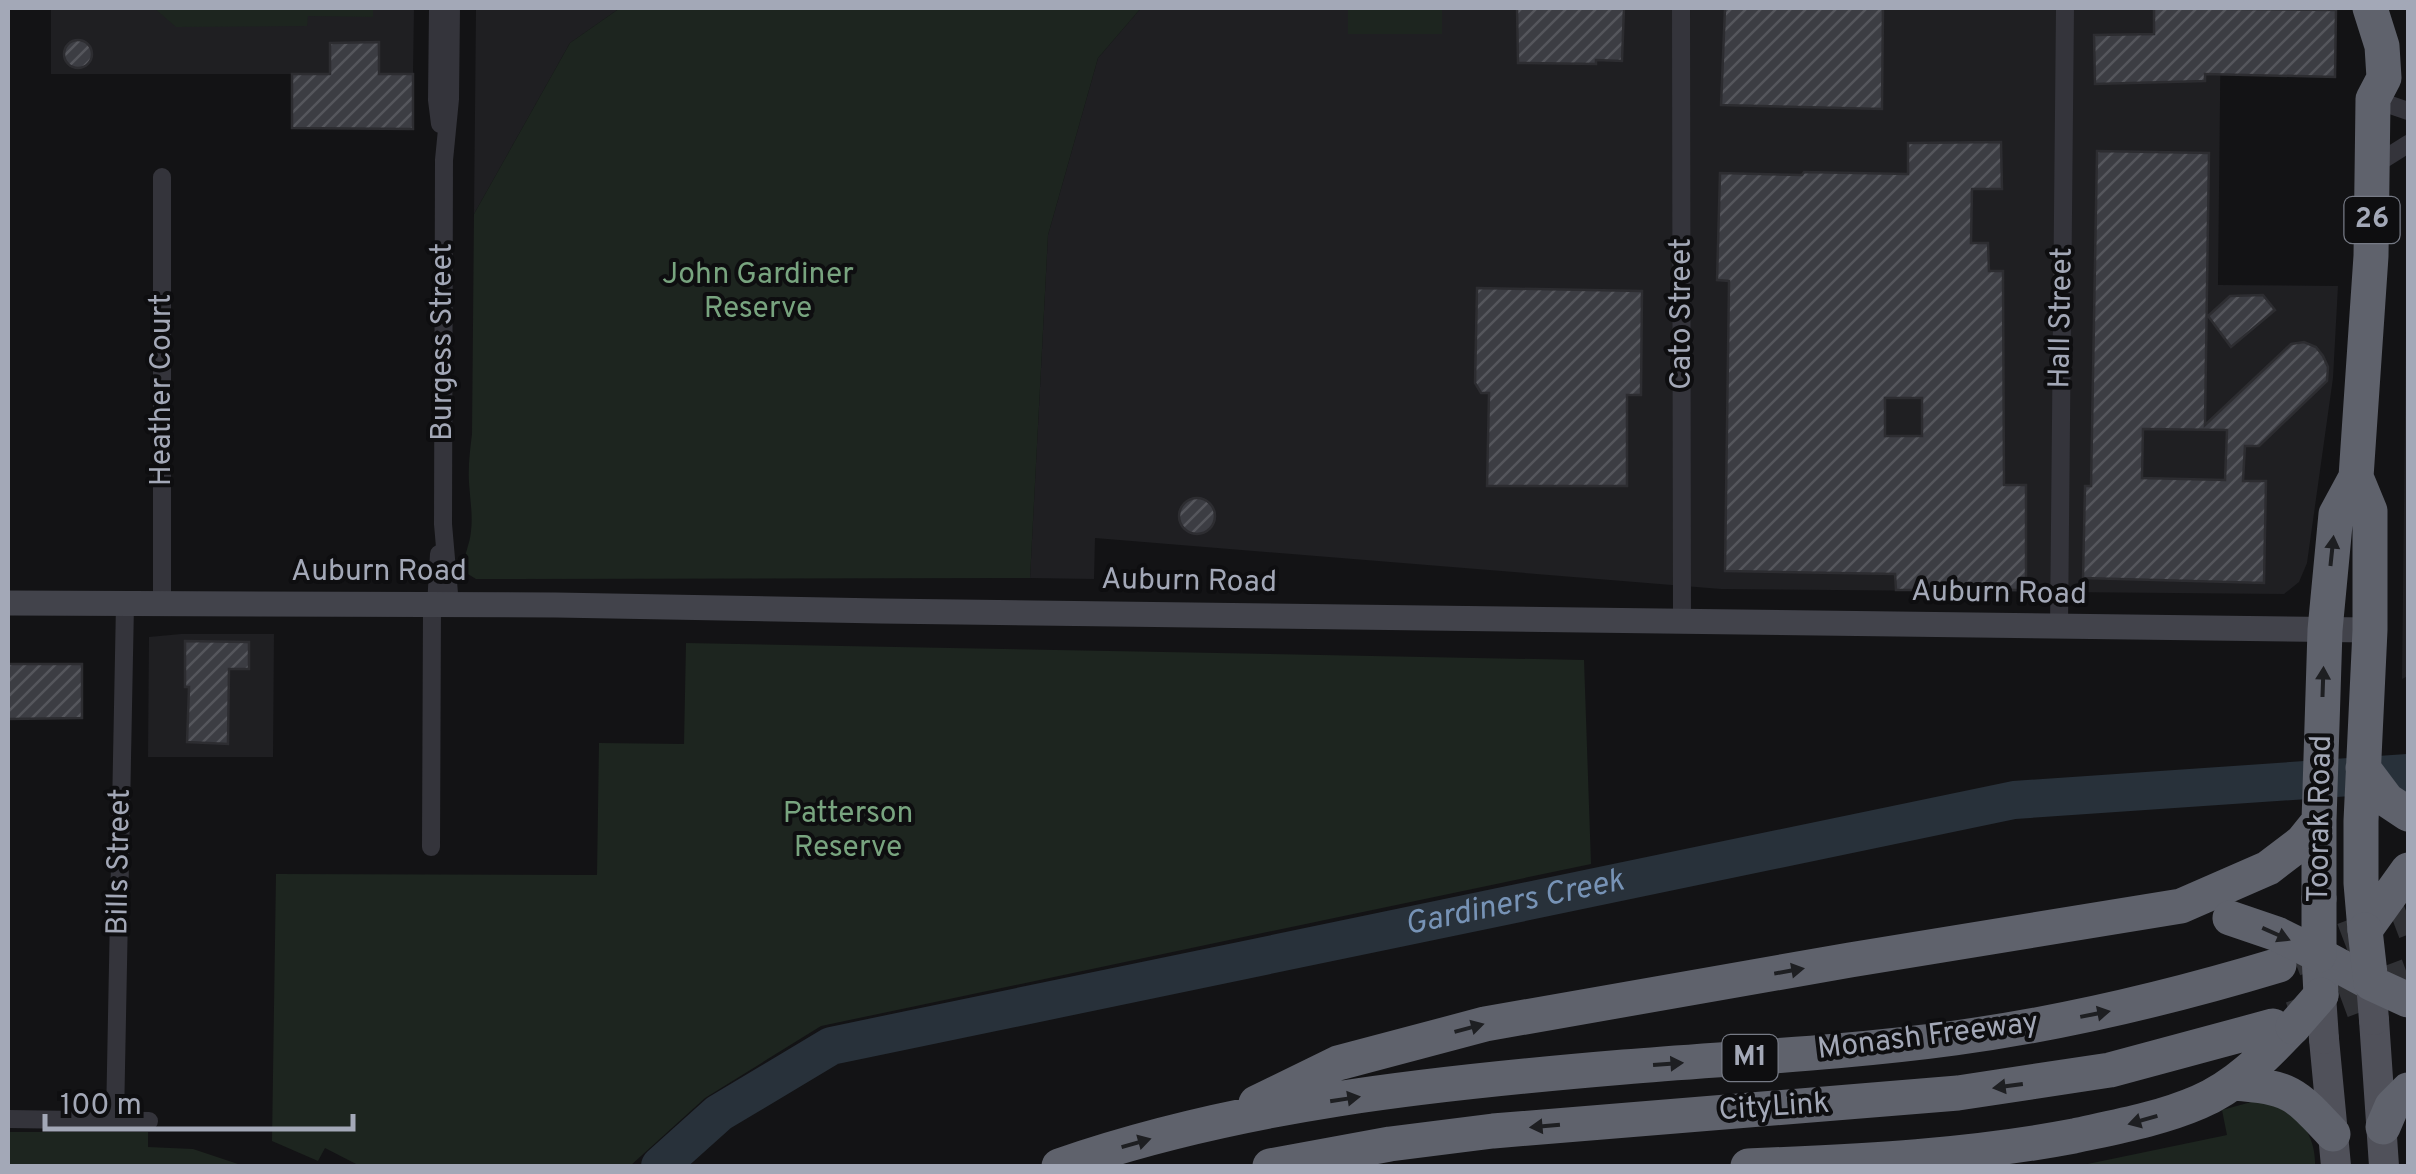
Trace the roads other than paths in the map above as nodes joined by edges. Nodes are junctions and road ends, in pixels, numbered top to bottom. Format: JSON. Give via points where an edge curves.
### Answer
{"nodes":[{"id":1,"x":438,"y":8,"type":"edge"},
{"id":2,"x":450,"y":8,"type":"edge"},
{"id":3,"x":1681,"y":8,"type":"edge"},
{"id":4,"x":2065,"y":8,"type":"edge"},
{"id":5,"x":2370,"y":8,"type":"edge"},
{"id":6,"x":2373,"y":99,"type":"junction"},
{"id":7,"x":2408,"y":111,"type":"edge"},
{"id":8,"x":2408,"y":144,"type":"edge"},
{"id":9,"x":444,"y":160,"type":"junction"},
{"id":10,"x":2372,"y":166,"type":"junction"},
{"id":11,"x":162,"y":177,"type":"dead end"},
{"id":12,"x":2356,"y":477,"type":"junction"},
{"id":13,"x":8,"y":604,"type":"edge"},
{"id":14,"x":126,"y":604,"type":"junction"},
{"id":15,"x":162,"y":604,"type":"junction"},
{"id":16,"x":439,"y":605,"type":"junction"},
{"id":17,"x":1682,"y":621,"type":"junction"},
{"id":18,"x":2059,"y":628,"type":"junction"},
{"id":19,"x":2325,"y":630,"type":"junction"},
{"id":20,"x":2370,"y":630,"type":"junction"},
{"id":21,"x":2362,"y":768,"type":"junction"},
{"id":22,"x":2408,"y":814,"type":"edge"},
{"id":23,"x":2319,"y":821,"type":"junction"},
{"id":24,"x":431,"y":847,"type":"dead end"},
{"id":25,"x":2408,"y":870,"type":"edge"},
{"id":26,"x":2232,"y":901,"type":"junction"},
{"id":27,"x":2366,"y":930,"type":"junction"},
{"id":28,"x":2279,"y":965,"type":"tunnel mouth"},
{"id":29,"x":2338,"y":975,"type":"junction"},
{"id":30,"x":2408,"y":1000,"type":"edge"},
{"id":31,"x":2273,"y":1026,"type":"tunnel mouth"},
{"id":32,"x":2233,"y":1083,"type":"junction"},
{"id":33,"x":2408,"y":1090,"type":"edge"},
{"id":34,"x":8,"y":1119,"type":"edge"},
{"id":35,"x":115,"y":1120,"type":"junction"},
{"id":36,"x":149,"y":1121,"type":"dead end"},
{"id":37,"x":1215,"y":1123,"type":"junction"},
{"id":38,"x":2383,"y":1127,"type":"junction"},
{"id":39,"x":2335,"y":1150,"type":"edge"},
{"id":40,"x":1059,"y":1166,"type":"edge"},
{"id":41,"x":1270,"y":1166,"type":"edge"},
{"id":42,"x":1748,"y":1166,"type":"edge"},
{"id":43,"x":2384,"y":1166,"type":"edge"}],
"edges":[{"from":1,"to":9,"type":"street","name":"Burgess Street"},
{"from":2,"to":9,"type":"street","name":"Burgess Street"},
{"from":3,"to":17,"type":"street","name":"Cato Street"},
{"from":4,"to":18,"type":"street","name":"Hall Street"},
{"from":5,"to":6,"type":"highway","name":"Toorak Road","number":"26","via":[[2384,78]]},
{"from":6,"to":7,"type":"street"},
{"from":6,"to":10,"type":"highway","name":"Toorak Road","number":"26"},
{"from":8,"to":10,"type":"street"},
{"from":9,"to":16,"type":"street","name":"Burgess Street"},
{"from":10,"to":12,"type":"highway","name":"Toorak Road","number":"26"},
{"from":11,"to":15,"type":"street","name":"Heather Court"},
{"from":19,"to":12,"type":"highway","name":"Toorak Road","number":"26","one_way":true,"via":[[2336,514]]},
{"from":12,"to":20,"type":"highway","name":"Toorak Road","number":"26","via":[[2370,511]]},
{"from":13,"to":14,"type":"main road","name":"Auburn Road"},
{"from":14,"to":15,"type":"main road","name":"Auburn Road"},
{"from":14,"to":35,"type":"street","name":"Bills Street"},
{"from":15,"to":16,"type":"main road","name":"Auburn Road"},
{"from":16,"to":17,"type":"main road","name":"Auburn Road"},
{"from":16,"to":24,"type":"street","name":"Burgess Street"},
{"from":17,"to":18,"type":"main road","name":"Auburn Road"},
{"from":18,"to":19,"type":"main road","name":"Auburn Road"},
{"from":19,"to":20,"type":"main road","name":"Auburn Road"},
{"from":23,"to":19,"type":"highway","name":"Toorak Road","number":"26","one_way":true},
{"from":20,"to":21,"type":"highway","name":"Toorak Road","number":"26"},
{"from":21,"to":22,"type":"highway"},
{"from":21,"to":27,"type":"highway","name":"Toorak Road","number":"26"},
{"from":23,"to":26,"type":"highway"},
{"from":23,"to":29,"type":"highway","name":"Toorak Road","number":"26","bridge":true},
{"from":25,"to":27,"type":"highway"},
{"from":26,"to":29,"type":"highway","one_way":true,"bridge":true},
{"from":37,"to":26,"type":"highway","one_way":true,"via":[[1338,1063],[1485,1024]]},
{"from":27,"to":29,"type":"highway","name":"Toorak Road","number":"26","bridge":true},
{"from":37,"to":28,"type":"highway","name":"Monash Freeway","number":"M1","one_way":true,"via":[[1490,1079],[1955,1038],[2108,1011]]},
{"from":29,"to":30,"type":"highway","bridge":true},
{"from":29,"to":32,"type":"highway","bridge":true},
{"from":29,"to":38,"type":"main road","name":"Toorak Road","number":"26","bridge":true,"via":[[2374,1020]]},
{"from":29,"to":39,"type":"main road","name":"Toorak Road","number":"26","bridge":true,"via":[[2324,1039]]},
{"from":31,"to":41,"type":"highway","name":"CityLink","number":"M1","one_way":true,"via":[[2110,1070],[1958,1094],[1493,1131]]},
{"from":32,"to":39,"type":"highway","via":[[2291,1094],[2307,1106]]},
{"from":32,"to":42,"type":"highway","one_way":true,"via":[[2174,1111],[2020,1146]]},
{"from":33,"to":38,"type":"highway"},
{"from":34,"to":35,"type":"street"},
{"from":35,"to":36,"type":"street"},
{"from":40,"to":37,"type":"highway","number":"M1","one_way":true},
{"from":38,"to":43,"type":"main road","name":"Toorak Road","number":"26"}]}
